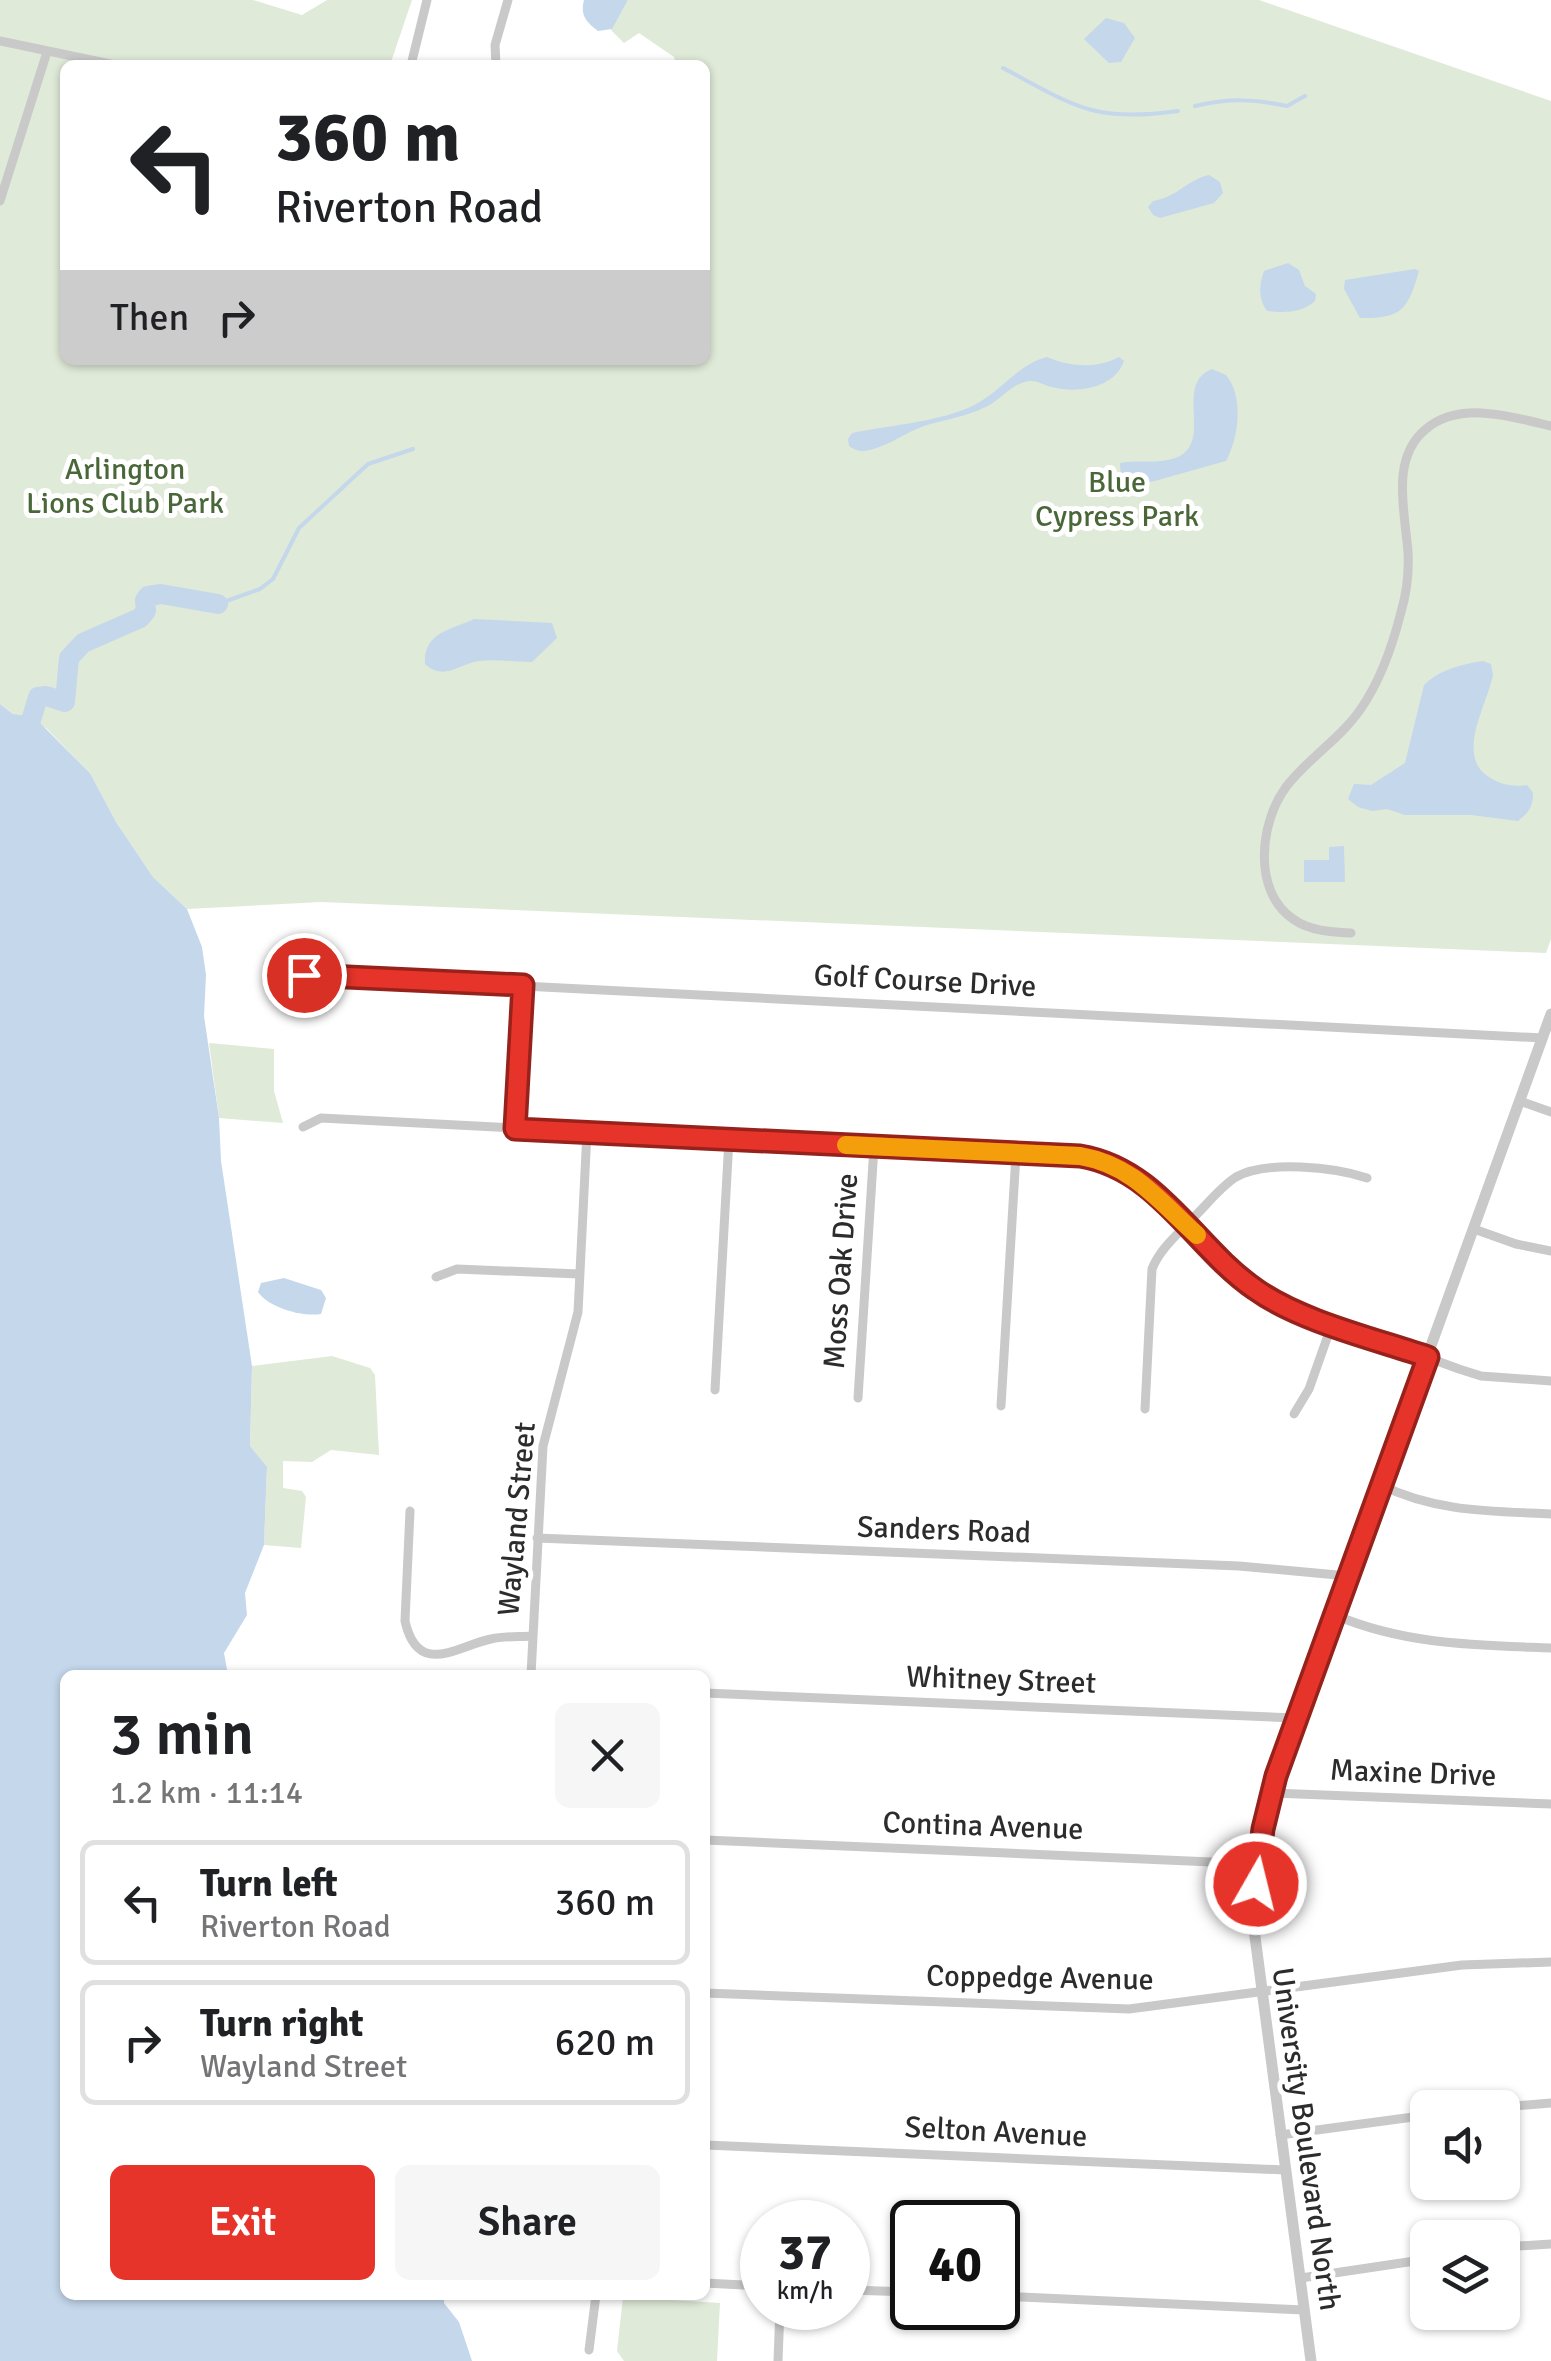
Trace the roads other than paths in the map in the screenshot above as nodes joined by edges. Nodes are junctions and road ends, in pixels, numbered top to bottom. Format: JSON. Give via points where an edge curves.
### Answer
{"nodes":[{"id":1,"x":426,"y":0,"type":"edge"},
{"id":2,"x":508,"y":0,"type":"edge"},
{"id":3,"x":0,"y":41,"type":"edge"},
{"id":4,"x":47,"y":52,"type":"junction"},
{"id":5,"x":88,"y":60,"type":"edge"},
{"id":6,"x":412,"y":60,"type":"edge"},
{"id":7,"x":496,"y":60,"type":"edge"},
{"id":8,"x":0,"y":201,"type":"edge"},
{"id":9,"x":1551,"y":426,"type":"edge"},
{"id":10,"x":1351,"y":933,"type":"dead end"},
{"id":11,"x":304,"y":975,"type":"dead end"},
{"id":12,"x":523,"y":985,"type":"junction"},
{"id":13,"x":1551,"y":1014,"type":"edge"},
{"id":14,"x":1543,"y":1038,"type":"junction"},
{"id":15,"x":1520,"y":1102,"type":"junction"},
{"id":16,"x":1551,"y":1112,"type":"edge"},
{"id":17,"x":302,"y":1127,"type":"dead end"},
{"id":18,"x":515,"y":1129,"type":"junction"},
{"id":19,"x":587,"y":1132,"type":"junction"},
{"id":20,"x":729,"y":1139,"type":"junction"},
{"id":21,"x":874,"y":1147,"type":"junction"},
{"id":22,"x":1016,"y":1154,"type":"junction"},
{"id":23,"x":1366,"y":1178,"type":"dead end"},
{"id":24,"x":1187,"y":1225,"type":"junction"},
{"id":25,"x":1474,"y":1229,"type":"junction"},
{"id":26,"x":1551,"y":1251,"type":"edge"},
{"id":27,"x":579,"y":1274,"type":"junction"},
{"id":28,"x":436,"y":1278,"type":"dead end"},
{"id":29,"x":1332,"y":1324,"type":"junction"},
{"id":30,"x":1428,"y":1357,"type":"junction"},
{"id":31,"x":1551,"y":1381,"type":"edge"},
{"id":32,"x":715,"y":1390,"type":"dead end"},
{"id":33,"x":858,"y":1398,"type":"dead end"},
{"id":34,"x":1002,"y":1406,"type":"dead end"},
{"id":35,"x":1145,"y":1409,"type":"dead end"},
{"id":36,"x":1294,"y":1414,"type":"dead end"},
{"id":37,"x":1381,"y":1485,"type":"junction"},
{"id":38,"x":410,"y":1511,"type":"dead end"},
{"id":39,"x":1551,"y":1514,"type":"edge"},
{"id":40,"x":537,"y":1538,"type":"junction"},
{"id":41,"x":1348,"y":1576,"type":"junction"},
{"id":42,"x":1335,"y":1615,"type":"junction"},
{"id":43,"x":532,"y":1636,"type":"junction"},
{"id":44,"x":1551,"y":1648,"type":"edge"},
{"id":45,"x":531,"y":1670,"type":"edge"},
{"id":46,"x":710,"y":1693,"type":"edge"},
{"id":47,"x":1296,"y":1718,"type":"junction"},
{"id":48,"x":1273,"y":1793,"type":"junction"},
{"id":49,"x":1551,"y":1804,"type":"edge"},
{"id":50,"x":710,"y":1840,"type":"edge"},
{"id":51,"x":1258,"y":1864,"type":"junction"},
{"id":52,"x":1551,"y":1962,"type":"edge"},
{"id":53,"x":1260,"y":1992,"type":"junction"},
{"id":54,"x":710,"y":1993,"type":"edge"},
{"id":55,"x":1551,"y":2103,"type":"edge"},
{"id":56,"x":1520,"y":2106,"type":"edge"},
{"id":57,"x":1410,"y":2117,"type":"edge"},
{"id":58,"x":1280,"y":2135,"type":"junction"},
{"id":59,"x":710,"y":2145,"type":"edge"},
{"id":60,"x":1285,"y":2170,"type":"junction"},
{"id":61,"x":1551,"y":2244,"type":"edge"},
{"id":62,"x":1520,"y":2247,"type":"edge"},
{"id":63,"x":1410,"y":2262,"type":"edge"},
{"id":64,"x":1301,"y":2278,"type":"junction"},
{"id":65,"x":710,"y":2283,"type":"edge"},
{"id":66,"x":740,"y":2285,"type":"edge"},
{"id":67,"x":1020,"y":2297,"type":"edge"},
{"id":68,"x":595,"y":2300,"type":"edge"},
{"id":69,"x":1304,"y":2310,"type":"junction"},
{"id":70,"x":779,"y":2330,"type":"edge"},
{"id":71,"x":589,"y":2350,"type":"dead end"},
{"id":72,"x":778,"y":2361,"type":"edge"},
{"id":73,"x":1311,"y":2361,"type":"edge"}],
"edges":[{"from":1,"to":6,"type":"street"},
{"from":2,"to":7,"type":"street"},
{"from":3,"to":4,"type":"street"},
{"from":4,"to":5,"type":"street"},
{"from":4,"to":8,"type":"street"},
{"from":9,"to":10,"type":"street","via":[[1485,413],[1452,416],[1425,429],[1408,451],[1406,586],[1392,638],[1358,712],[1284,790],[1265,841],[1270,888],[1290,918],[1315,930]]},
{"from":11,"to":12,"type":"street","name":"Golf Course Drive"},
{"from":12,"to":14,"type":"street","name":"Golf Course Drive"},
{"from":12,"to":18,"type":"street"},
{"from":13,"to":14,"type":"street","name":"University Boulevard North"},
{"from":14,"to":15,"type":"street","name":"University Boulevard North"},
{"from":15,"to":16,"type":"street"},
{"from":15,"to":25,"type":"street","name":"University Boulevard North"},
{"from":17,"to":18,"type":"street","via":[[321,1118]]},
{"from":18,"to":19,"type":"street"},
{"from":19,"to":20,"type":"street"},
{"from":19,"to":27,"type":"street","name":"Wayland Street"},
{"from":20,"to":21,"type":"street"},
{"from":20,"to":32,"type":"street"},
{"from":21,"to":22,"type":"street"},
{"from":21,"to":33,"type":"street","name":"Moss Oak Drive"},
{"from":22,"to":24,"type":"street","via":[[1102,1160],[1138,1179]]},
{"from":22,"to":34,"type":"street"},
{"from":23,"to":24,"type":"street","via":[[1335,1170],[1250,1170]]},
{"from":24,"to":29,"type":"street","via":[[1254,1289]]},
{"from":24,"to":35,"type":"street","via":[[1152,1268]]},
{"from":25,"to":26,"type":"street"},
{"from":25,"to":30,"type":"street","name":"University Boulevard North"},
{"from":27,"to":28,"type":"street","via":[[457,1269]]},
{"from":27,"to":40,"type":"street","name":"Wayland Street","via":[[574,1336],[543,1446]]},
{"from":29,"to":30,"type":"street"},
{"from":29,"to":36,"type":"street"},
{"from":30,"to":31,"type":"street","via":[[1481,1376]]},
{"from":30,"to":37,"type":"street","name":"University Boulevard North"},
{"from":37,"to":39,"type":"street","via":[[1457,1510]]},
{"from":37,"to":41,"type":"street","name":"University Boulevard North"},
{"from":38,"to":43,"type":"street","via":[[406,1621],[418,1647],[450,1655],[494,1638]]},
{"from":40,"to":41,"type":"street","name":"Sanders Road"},
{"from":40,"to":43,"type":"street","name":"Wayland Street"},
{"from":41,"to":42,"type":"street","name":"University Boulevard North"},
{"from":42,"to":44,"type":"street","via":[[1414,1640]]},
{"from":42,"to":47,"type":"street","name":"University Boulevard North"},
{"from":43,"to":45,"type":"street","name":"Wayland Street"},
{"from":46,"to":47,"type":"street","name":"Whitney Street"},
{"from":47,"to":48,"type":"street","name":"University Boulevard North"},
{"from":48,"to":49,"type":"street","name":"Maxine Drive"},
{"from":48,"to":51,"type":"street","name":"University Boulevard North"},
{"from":50,"to":51,"type":"street","name":"Contina Avenue"},
{"from":51,"to":53,"type":"street","name":"University Boulevard North","via":[[1254,1929]]},
{"from":52,"to":53,"type":"street","name":"Coppedge Avenue","via":[[1485,1963]]},
{"from":53,"to":54,"type":"street","name":"Coppedge Avenue","via":[[1129,2009]]},
{"from":53,"to":58,"type":"street","name":"University Boulevard North"},
{"from":55,"to":56,"type":"street"},
{"from":57,"to":58,"type":"street"},
{"from":58,"to":60,"type":"street","name":"University Boulevard North"},
{"from":59,"to":60,"type":"street","name":"Selton Avenue"},
{"from":60,"to":64,"type":"street","name":"University Boulevard North"},
{"from":61,"to":62,"type":"street"},
{"from":63,"to":64,"type":"street"},
{"from":64,"to":69,"type":"street","name":"University Boulevard North"},
{"from":65,"to":66,"type":"street"},
{"from":67,"to":69,"type":"street"},
{"from":68,"to":71,"type":"street"},
{"from":69,"to":73,"type":"street","name":"University Boulevard North"},
{"from":70,"to":72,"type":"street"}]}
